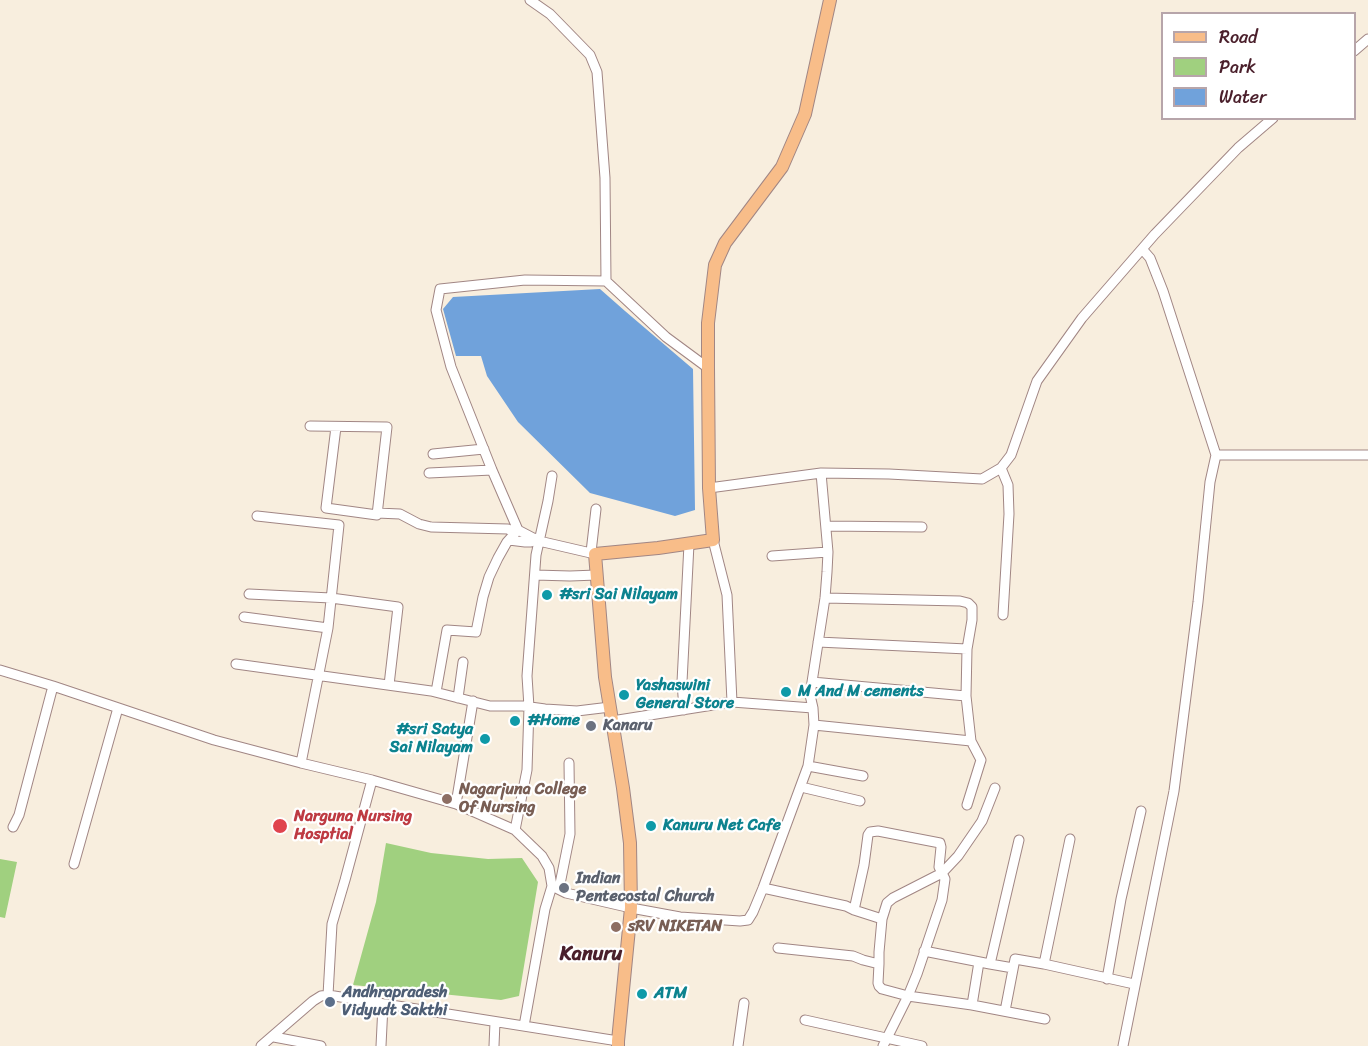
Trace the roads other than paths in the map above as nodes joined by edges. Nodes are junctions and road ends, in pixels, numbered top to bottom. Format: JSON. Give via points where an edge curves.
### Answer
{"nodes":[{"id":1,"x":531,"y":0,"type":"edge"},
{"id":2,"x":830,"y":0,"type":"edge"},
{"id":3,"x":1368,"y":39,"type":"edge"},
{"id":4,"x":1356,"y":49,"type":"edge"},
{"id":5,"x":1271,"y":120,"type":"edge"},
{"id":6,"x":1143,"y":250,"type":"junction"},
{"id":7,"x":606,"y":281,"type":"junction"},
{"id":8,"x":708,"y":368,"type":"junction"},
{"id":9,"x":310,"y":426,"type":"dead end"},
{"id":10,"x":336,"y":427,"type":"junction"},
{"id":11,"x":484,"y":449,"type":"junction"},
{"id":12,"x":433,"y":454,"type":"dead end"},
{"id":13,"x":1368,"y":454,"type":"edge"},
{"id":14,"x":1216,"y":455,"type":"junction"},
{"id":15,"x":1001,"y":468,"type":"junction"},
{"id":16,"x":492,"y":470,"type":"junction"},
{"id":17,"x":821,"y":472,"type":"junction"},
{"id":18,"x":429,"y":473,"type":"dead end"},
{"id":19,"x":552,"y":476,"type":"dead end"},
{"id":20,"x":709,"y":489,"type":"junction"},
{"id":21,"x":596,"y":509,"type":"dead end"},
{"id":22,"x":340,"y":511,"type":"junction"},
{"id":23,"x":377,"y":513,"type":"junction"},
{"id":24,"x":257,"y":516,"type":"dead end"},
{"id":25,"x":339,"y":525,"type":"junction"},
{"id":26,"x":826,"y":526,"type":"junction"},
{"id":27,"x":922,"y":527,"type":"dead end"},
{"id":28,"x":514,"y":534,"type":"junction"},
{"id":29,"x":537,"y":540,"type":"junction"},
{"id":30,"x":713,"y":540,"type":"junction"},
{"id":31,"x":689,"y":544,"type":"junction"},
{"id":32,"x":828,"y":552,"type":"junction"},
{"id":33,"x":593,"y":553,"type":"junction"},
{"id":34,"x":772,"y":556,"type":"dead end"},
{"id":35,"x":535,"y":575,"type":"junction"},
{"id":36,"x":597,"y":575,"type":"junction"},
{"id":37,"x":249,"y":594,"type":"dead end"},
{"id":38,"x":331,"y":598,"type":"junction"},
{"id":39,"x":825,"y":598,"type":"junction"},
{"id":40,"x":1003,"y":615,"type":"dead end"},
{"id":41,"x":244,"y":617,"type":"dead end"},
{"id":42,"x":328,"y":628,"type":"junction"},
{"id":43,"x":818,"y":642,"type":"junction"},
{"id":44,"x":967,"y":649,"type":"junction"},
{"id":45,"x":463,"y":662,"type":"dead end"},
{"id":46,"x":236,"y":664,"type":"dead end"},
{"id":47,"x":0,"y":670,"type":"edge"},
{"id":48,"x":319,"y":676,"type":"junction"},
{"id":49,"x":812,"y":682,"type":"junction"},
{"id":50,"x":389,"y":684,"type":"junction"},
{"id":51,"x":53,"y":686,"type":"junction"},
{"id":52,"x":436,"y":692,"type":"junction"},
{"id":53,"x":966,"y":696,"type":"junction"},
{"id":54,"x":458,"y":698,"type":"junction"},
{"id":55,"x":474,"y":702,"type":"junction"},
{"id":56,"x":732,"y":702,"type":"junction"},
{"id":57,"x":529,"y":707,"type":"junction"},
{"id":58,"x":610,"y":707,"type":"junction"},
{"id":59,"x":118,"y":708,"type":"junction"},
{"id":60,"x":813,"y":708,"type":"junction"},
{"id":61,"x":684,"y":710,"type":"junction"},
{"id":62,"x":612,"y":721,"type":"junction"},
{"id":63,"x":814,"y":725,"type":"junction"},
{"id":64,"x":971,"y":741,"type":"junction"},
{"id":65,"x":301,"y":763,"type":"junction"},
{"id":66,"x":569,"y":763,"type":"dead end"},
{"id":67,"x":808,"y":766,"type":"junction"},
{"id":68,"x":863,"y":776,"type":"dead end"},
{"id":69,"x":372,"y":780,"type":"junction"},
{"id":70,"x":801,"y":787,"type":"junction"},
{"id":71,"x":995,"y":788,"type":"dead end"},
{"id":72,"x":860,"y":801,"type":"dead end"},
{"id":73,"x":456,"y":804,"type":"junction"},
{"id":74,"x":967,"y":805,"type":"dead end"},
{"id":75,"x":1141,"y":811,"type":"dead end"},
{"id":76,"x":13,"y":827,"type":"dead end"},
{"id":77,"x":515,"y":830,"type":"junction"},
{"id":78,"x":1070,"y":839,"type":"dead end"},
{"id":79,"x":1019,"y":840,"type":"dead end"},
{"id":80,"x":74,"y":864,"type":"dead end"},
{"id":81,"x":942,"y":873,"type":"junction"},
{"id":82,"x":555,"y":887,"type":"junction"},
{"id":83,"x":763,"y":888,"type":"junction"},
{"id":84,"x":631,"y":908,"type":"junction"},
{"id":85,"x":854,"y":910,"type":"junction"},
{"id":86,"x":882,"y":919,"type":"junction"},
{"id":87,"x":778,"y":948,"type":"dead end"},
{"id":88,"x":924,"y":951,"type":"junction"},
{"id":89,"x":979,"y":962,"type":"junction"},
{"id":90,"x":879,"y":964,"type":"junction"},
{"id":91,"x":990,"y":964,"type":"junction"},
{"id":92,"x":1044,"y":964,"type":"junction"},
{"id":93,"x":1013,"y":968,"type":"junction"},
{"id":94,"x":1111,"y":980,"type":"junction"},
{"id":95,"x":1130,"y":983,"type":"junction"},
{"id":96,"x":328,"y":995,"type":"junction"},
{"id":97,"x":908,"y":996,"type":"junction"},
{"id":98,"x":744,"y":1004,"type":"dead end"},
{"id":99,"x":382,"y":1005,"type":"junction"},
{"id":100,"x":972,"y":1005,"type":"junction"},
{"id":101,"x":1005,"y":1011,"type":"junction"},
{"id":102,"x":1045,"y":1019,"type":"dead end"},
{"id":103,"x":805,"y":1020,"type":"dead end"},
{"id":104,"x":495,"y":1022,"type":"junction"},
{"id":105,"x":524,"y":1026,"type":"junction"},
{"id":106,"x":274,"y":1037,"type":"junction"},
{"id":107,"x":885,"y":1042,"type":"edge"},
{"id":108,"x":618,"y":1044,"type":"edge"},
{"id":109,"x":261,"y":1046,"type":"edge"},
{"id":110,"x":321,"y":1046,"type":"edge"},
{"id":111,"x":381,"y":1046,"type":"edge"},
{"id":112,"x":494,"y":1046,"type":"edge"},
{"id":113,"x":738,"y":1046,"type":"edge"},
{"id":114,"x":922,"y":1046,"type":"edge"},
{"id":115,"x":1123,"y":1046,"type":"edge"}],
"edges":[{"from":1,"to":7,"type":"street","via":[[590,55],[597,72],[605,178]]},
{"from":2,"to":8,"type":"main road","via":[[805,114],[782,167],[725,243],[715,265],[708,322]]},
{"from":3,"to":4,"type":"street"},
{"from":5,"to":6,"type":"street","via":[[1238,148]]},
{"from":6,"to":14,"type":"street","via":[[1163,291]]},
{"from":6,"to":15,"type":"street","via":[[1082,318],[1037,381],[1011,455]]},
{"from":7,"to":8,"type":"street","via":[[666,337]]},
{"from":7,"to":11,"type":"street","via":[[525,280],[440,289],[436,310],[451,367]]},
{"from":8,"to":20,"type":"main road"},
{"from":9,"to":10,"type":"street"},
{"from":10,"to":22,"type":"street","via":[[326,508]]},
{"from":10,"to":23,"type":"street","via":[[387,427]]},
{"from":11,"to":12,"type":"street"},
{"from":11,"to":16,"type":"street"},
{"from":13,"to":14,"type":"street"},
{"from":14,"to":95,"type":"street","via":[[1174,790]]},
{"from":15,"to":17,"type":"street","via":[[982,478]]},
{"from":15,"to":40,"type":"street","via":[[1008,485],[1009,514]]},
{"from":16,"to":18,"type":"street"},
{"from":16,"to":28,"type":"street"},
{"from":17,"to":20,"type":"street"},
{"from":17,"to":26,"type":"street"},
{"from":19,"to":29,"type":"street"},
{"from":20,"to":30,"type":"main road"},
{"from":21,"to":33,"type":"street"},
{"from":22,"to":23,"type":"street"},
{"from":22,"to":25,"type":"street"},
{"from":23,"to":28,"type":"street","via":[[400,514],[431,527],[508,529]]},
{"from":24,"to":25,"type":"street"},
{"from":25,"to":38,"type":"street"},
{"from":26,"to":27,"type":"street"},
{"from":26,"to":32,"type":"street"},
{"from":28,"to":29,"type":"street"},
{"from":28,"to":52,"type":"street","via":[[489,577],[476,632],[447,630]]},
{"from":29,"to":33,"type":"street"},
{"from":29,"to":35,"type":"street"},
{"from":30,"to":31,"type":"main road"},
{"from":30,"to":56,"type":"street","via":[[727,595]]},
{"from":31,"to":33,"type":"main road"},
{"from":31,"to":61,"type":"street"},
{"from":32,"to":34,"type":"street"},
{"from":32,"to":39,"type":"street"},
{"from":33,"to":36,"type":"main road"},
{"from":35,"to":36,"type":"street"},
{"from":35,"to":57,"type":"street","via":[[527,676]]},
{"from":36,"to":58,"type":"main road","via":[[604,678]]},
{"from":37,"to":38,"type":"street"},
{"from":38,"to":42,"type":"street"},
{"from":38,"to":50,"type":"street","via":[[398,607]]},
{"from":39,"to":43,"type":"street"},
{"from":39,"to":44,"type":"street","via":[[968,603],[972,620]]},
{"from":41,"to":42,"type":"street"},
{"from":42,"to":48,"type":"street"},
{"from":43,"to":44,"type":"street"},
{"from":43,"to":49,"type":"street"},
{"from":44,"to":53,"type":"street"},
{"from":45,"to":54,"type":"street"},
{"from":46,"to":48,"type":"street"},
{"from":47,"to":51,"type":"street"},
{"from":48,"to":50,"type":"street"},
{"from":48,"to":65,"type":"street"},
{"from":49,"to":53,"type":"street"},
{"from":49,"to":60,"type":"street"},
{"from":50,"to":52,"type":"street"},
{"from":51,"to":59,"type":"street"},
{"from":51,"to":76,"type":"street"},
{"from":52,"to":54,"type":"street"},
{"from":53,"to":64,"type":"street"},
{"from":54,"to":55,"type":"street"},
{"from":55,"to":57,"type":"street"},
{"from":55,"to":73,"type":"street"},
{"from":56,"to":60,"type":"street"},
{"from":56,"to":61,"type":"street"},
{"from":57,"to":58,"type":"street","via":[[577,711]]},
{"from":57,"to":77,"type":"street","via":[[526,770]]},
{"from":58,"to":62,"type":"main road"},
{"from":59,"to":65,"type":"street","via":[[214,740]]},
{"from":59,"to":80,"type":"street"},
{"from":60,"to":63,"type":"street"},
{"from":61,"to":62,"type":"street"},
{"from":62,"to":84,"type":"main road","via":[[630,843]]},
{"from":63,"to":64,"type":"street"},
{"from":63,"to":67,"type":"street"},
{"from":64,"to":74,"type":"street","via":[[981,760]]},
{"from":65,"to":69,"type":"street"},
{"from":66,"to":82,"type":"street","via":[[570,834]]},
{"from":67,"to":68,"type":"street"},
{"from":67,"to":70,"type":"street"},
{"from":69,"to":73,"type":"street"},
{"from":69,"to":96,"type":"street","via":[[332,924]]},
{"from":70,"to":72,"type":"street"},
{"from":70,"to":83,"type":"street"},
{"from":71,"to":81,"type":"street","via":[[982,820]]},
{"from":73,"to":77,"type":"street"},
{"from":75,"to":94,"type":"street","via":[[1121,899]]},
{"from":77,"to":82,"type":"street","via":[[542,856]]},
{"from":78,"to":92,"type":"street"},
{"from":79,"to":91,"type":"street"},
{"from":81,"to":85,"type":"street","via":[[940,843],[870,832]]},
{"from":81,"to":86,"type":"street","via":[[893,898]]},
{"from":81,"to":88,"type":"street","via":[[942,900]]},
{"from":82,"to":84,"type":"street"},
{"from":82,"to":105,"type":"street","via":[[545,909]]},
{"from":83,"to":84,"type":"street","via":[[748,920],[680,917]]},
{"from":83,"to":85,"type":"street"},
{"from":84,"to":108,"type":"main road"},
{"from":85,"to":86,"type":"street"},
{"from":86,"to":90,"type":"street"},
{"from":87,"to":90,"type":"street","via":[[853,956]]},
{"from":88,"to":89,"type":"street"},
{"from":88,"to":97,"type":"street"},
{"from":89,"to":91,"type":"street"},
{"from":89,"to":100,"type":"street"},
{"from":90,"to":97,"type":"street","via":[[879,986]]},
{"from":91,"to":93,"type":"street"},
{"from":92,"to":93,"type":"street","via":[[1015,959]]},
{"from":92,"to":94,"type":"street"},
{"from":93,"to":101,"type":"street"},
{"from":94,"to":95,"type":"street"},
{"from":95,"to":115,"type":"street"},
{"from":96,"to":99,"type":"street"},
{"from":96,"to":106,"type":"street","via":[[314,1001]]},
{"from":97,"to":100,"type":"street"},
{"from":97,"to":107,"type":"street"},
{"from":98,"to":113,"type":"street"},
{"from":99,"to":104,"type":"street"},
{"from":99,"to":111,"type":"street"},
{"from":100,"to":101,"type":"street"},
{"from":101,"to":102,"type":"street"},
{"from":103,"to":107,"type":"street"},
{"from":104,"to":105,"type":"street"},
{"from":104,"to":112,"type":"street"},
{"from":105,"to":108,"type":"street"},
{"from":106,"to":109,"type":"street"},
{"from":106,"to":110,"type":"street"},
{"from":107,"to":114,"type":"street"}]}
